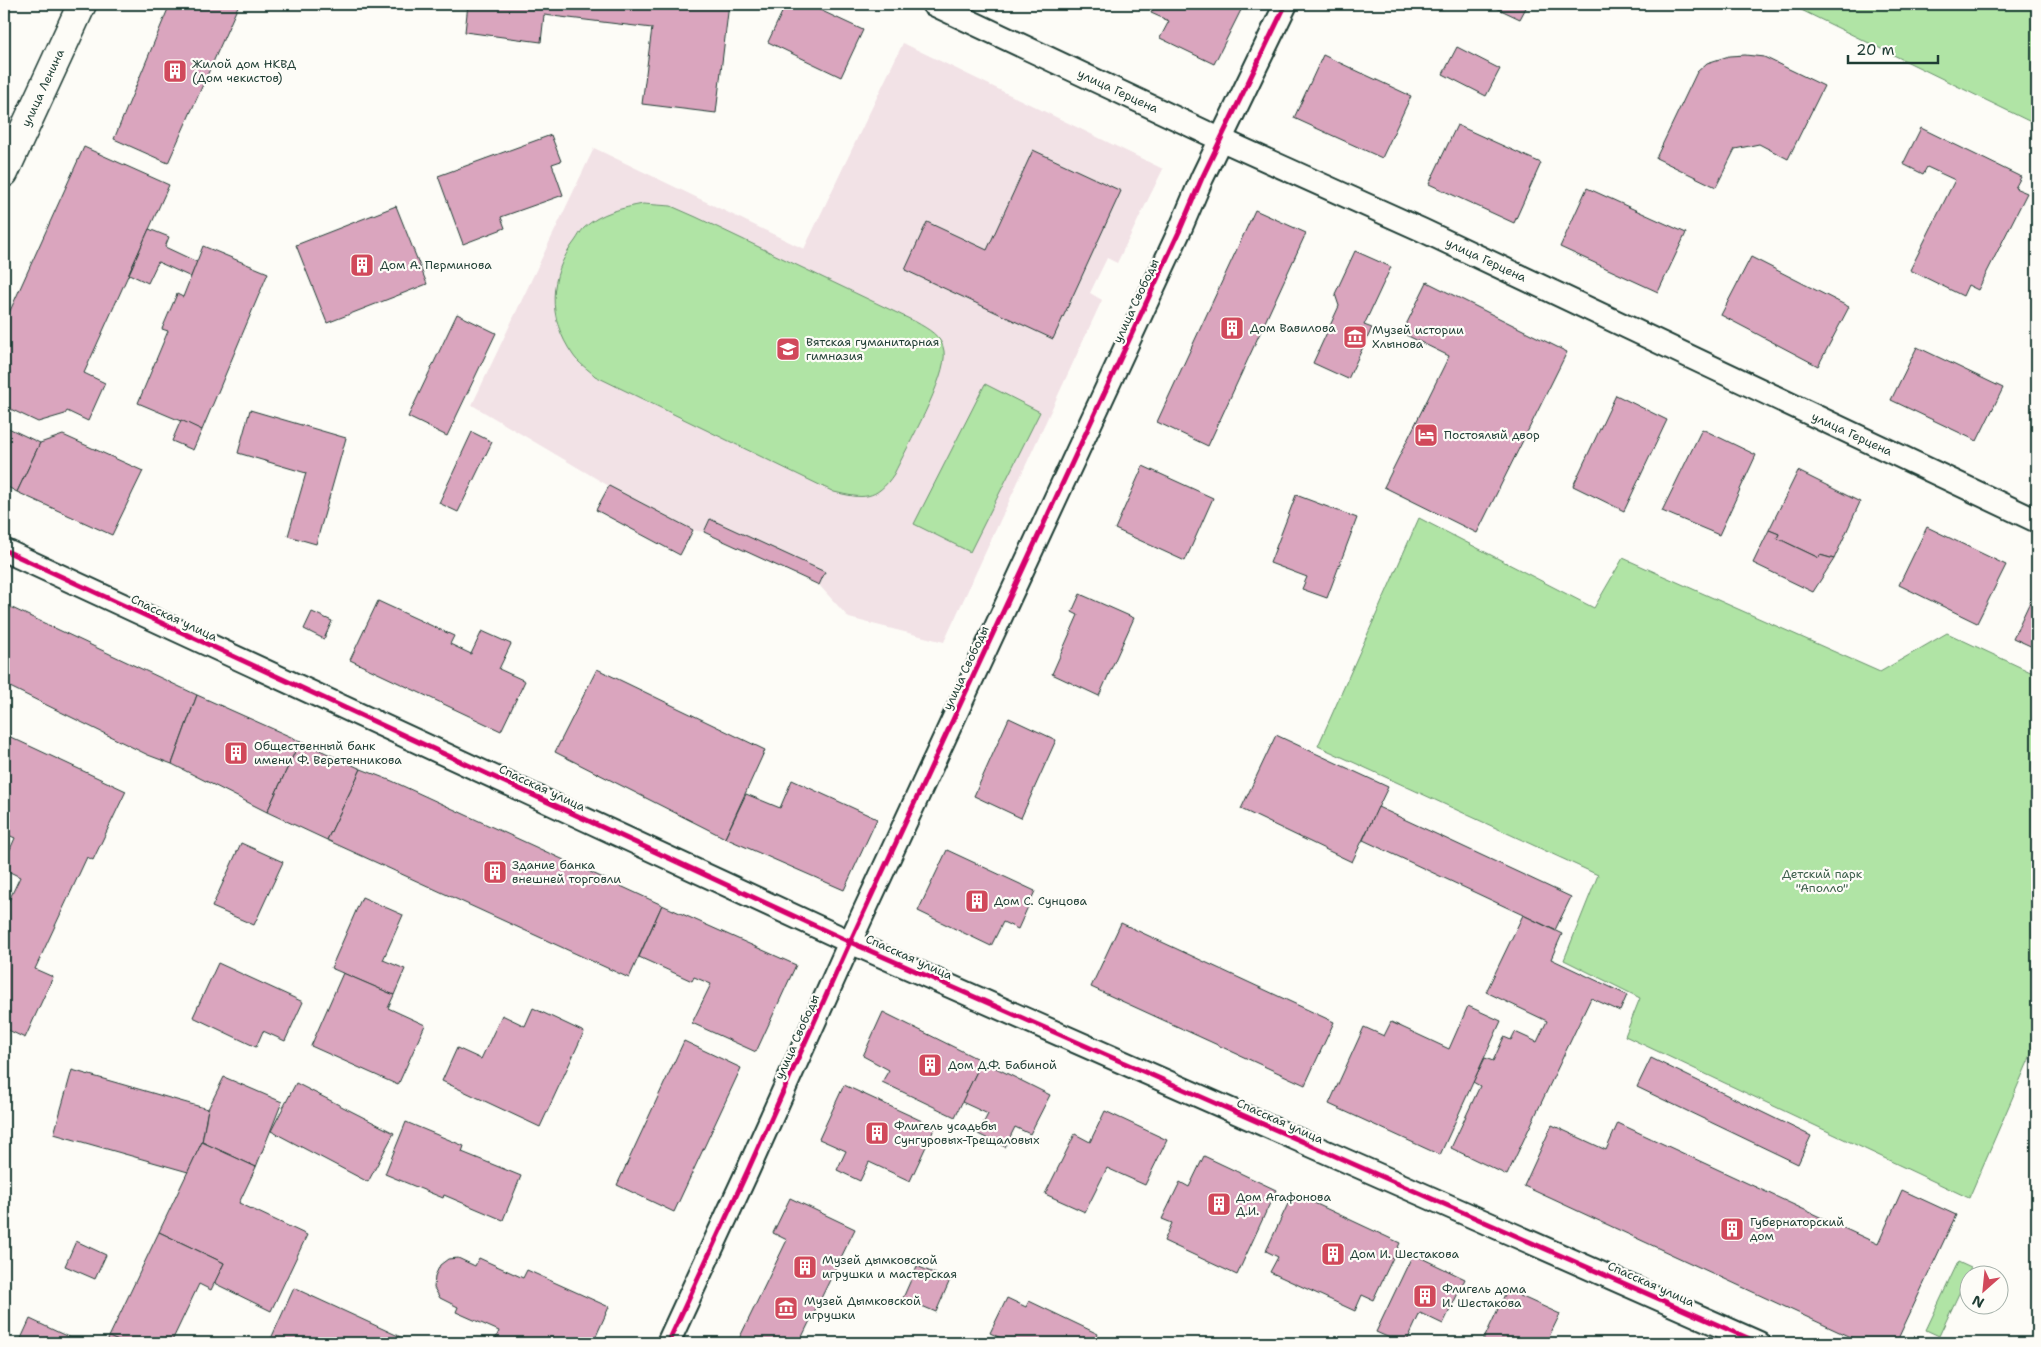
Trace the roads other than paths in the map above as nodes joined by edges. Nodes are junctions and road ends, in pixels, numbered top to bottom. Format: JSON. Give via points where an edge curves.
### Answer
{"nodes":[{"id":1,"x":82,"y":4,"type":"edge"},
{"id":2,"x":933,"y":4,"type":"edge"},
{"id":3,"x":1286,"y":4,"type":"edge"},
{"id":4,"x":1222,"y":140,"type":"junction"},
{"id":5,"x":4,"y":173,"type":"edge"},
{"id":6,"x":2037,"y":521,"type":"edge"},
{"id":7,"x":4,"y":550,"type":"edge"},
{"id":8,"x":850,"y":942,"type":"junction"},
{"id":9,"x":668,"y":1343,"type":"edge"},
{"id":10,"x":1759,"y":1343,"type":"edge"}],
"edges":[{"from":1,"to":5,"type":"main road","name":"улица Ленина"},
{"from":2,"to":4,"type":"street","name":"улица Герцена"},
{"from":3,"to":4,"type":"street","name":"улица Свободы"},
{"from":4,"to":6,"type":"street","name":"улица Герцена","via":[[1422,230]]},
{"from":4,"to":8,"type":"street","name":"улица Свободы"},
{"from":7,"to":8,"type":"street","name":"Спасская улица"},
{"from":8,"to":9,"type":"street","name":"улица Свободы"},
{"from":8,"to":10,"type":"street","name":"Спасская улица"}]}
